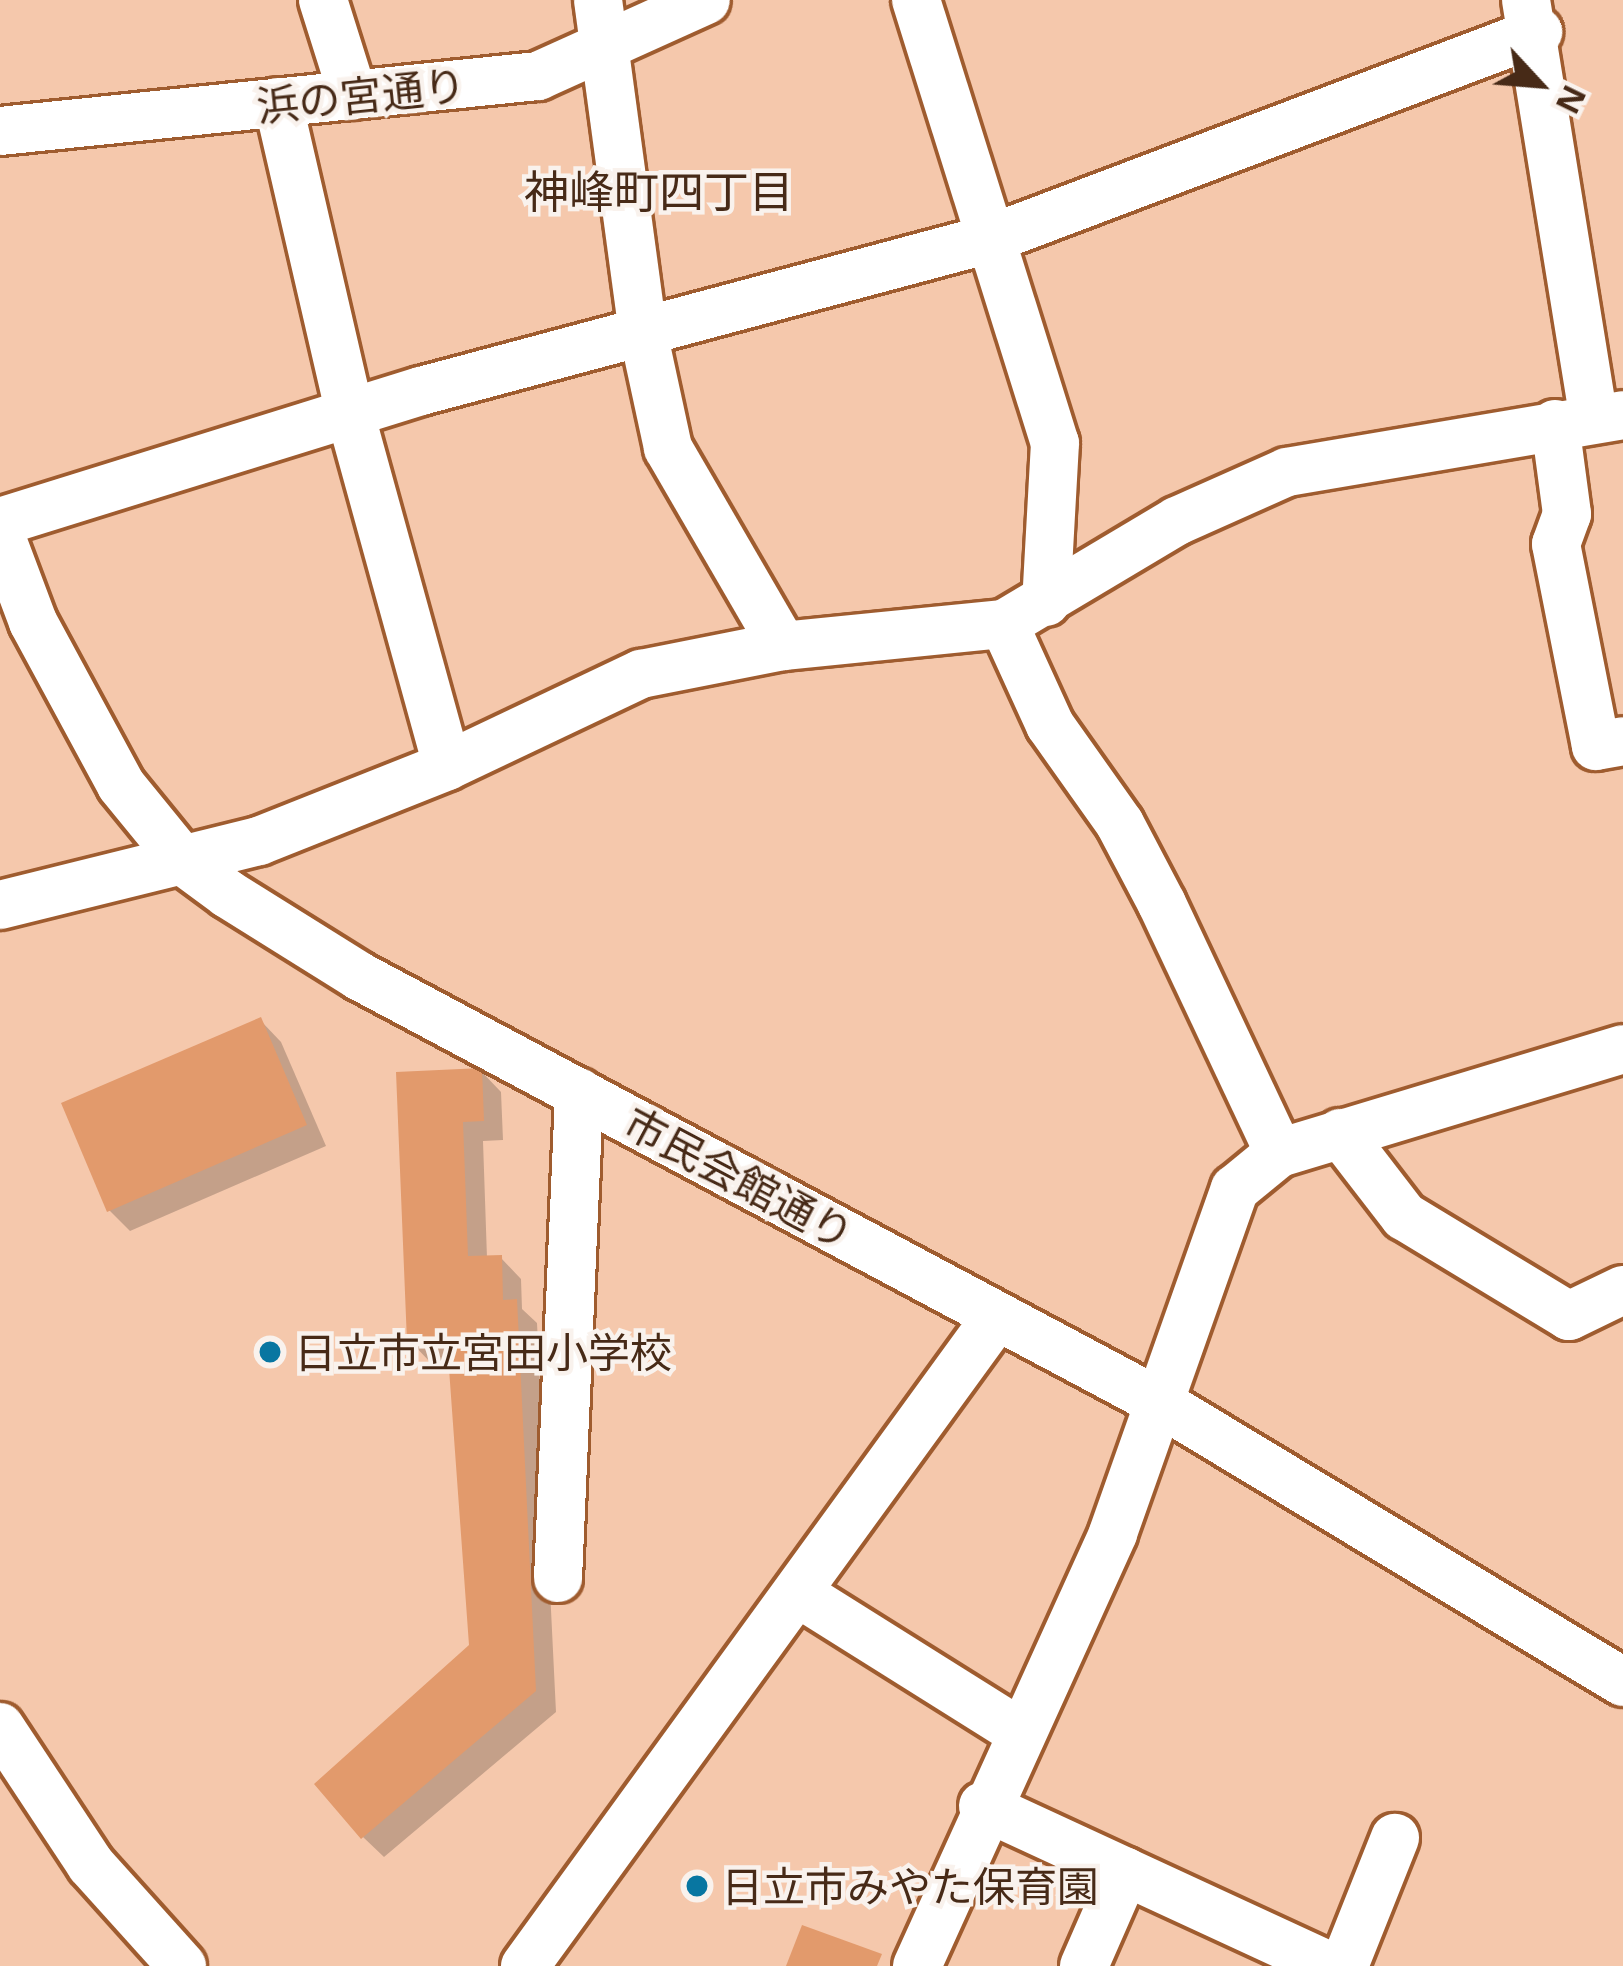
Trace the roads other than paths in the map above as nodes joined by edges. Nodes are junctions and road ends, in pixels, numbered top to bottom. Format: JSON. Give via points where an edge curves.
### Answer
{"nodes":[{"id":1,"x":322,"y":0,"type":"edge"},
{"id":2,"x":706,"y":0,"type":"edge"},
{"id":3,"x":916,"y":0,"type":"edge"},
{"id":4,"x":1532,"y":16,"type":"edge"},
{"id":5,"x":603,"y":22,"type":"edge"},
{"id":6,"x":353,"y":95,"type":"junction"},
{"id":7,"x":278,"y":102,"type":"junction"},
{"id":8,"x":0,"y":131,"type":"edge"},
{"id":9,"x":993,"y":238,"type":"junction"},
{"id":10,"x":643,"y":332,"type":"junction"},
{"id":11,"x":350,"y":413,"type":"junction"},
{"id":12,"x":1590,"y":419,"type":"edge"},
{"id":13,"x":0,"y":522,"type":"edge"},
{"id":14,"x":0,"y":534,"type":"edge"},
{"id":15,"x":1025,"y":613,"type":"junction"},
{"id":16,"x":782,"y":646,"type":"junction"},
{"id":17,"x":1623,"y":741,"type":"edge"},
{"id":18,"x":447,"y":766,"type":"junction"},
{"id":19,"x":183,"y":860,"type":"junction"},
{"id":20,"x":0,"y":905,"type":"edge"},
{"id":21,"x":1616,"y":1063,"type":"edge"},
{"id":22,"x":579,"y":1092,"type":"junction"},
{"id":23,"x":1340,"y":1133,"type":"junction"},
{"id":24,"x":1280,"y":1153,"type":"junction"},
{"id":25,"x":1623,"y":1290,"type":"edge"},
{"id":26,"x":997,"y":1316,"type":"junction"},
{"id":27,"x":1156,"y":1401,"type":"junction"},
{"id":28,"x":558,"y":1578,"type":"dead end"},
{"id":29,"x":798,"y":1593,"type":"junction"},
{"id":30,"x":1623,"y":1682,"type":"edge"},
{"id":31,"x":0,"y":1727,"type":"edge"},
{"id":32,"x":1020,"y":1732,"type":"junction"},
{"id":33,"x":982,"y":1806,"type":"junction"},
{"id":34,"x":1395,"y":1838,"type":"dead end"},
{"id":35,"x":1125,"y":1872,"type":"junction"},
{"id":36,"x":182,"y":1966,"type":"edge"},
{"id":37,"x":525,"y":1966,"type":"edge"},
{"id":38,"x":917,"y":1966,"type":"edge"},
{"id":39,"x":1084,"y":1966,"type":"edge"},
{"id":40,"x":1328,"y":1966,"type":"edge"},
{"id":41,"x":1344,"y":1966,"type":"edge"}],
"edges":[{"from":1,"to":6,"type":"street"},
{"from":2,"to":5,"type":"street","name":"浜の宮通り"},
{"from":3,"to":9,"type":"street"},
{"from":4,"to":9,"type":"street"},
{"from":4,"to":12,"type":"street"},
{"from":5,"to":6,"type":"street","name":"浜の宮通り","via":[[538,76]]},
{"from":5,"to":10,"type":"street"},
{"from":6,"to":7,"type":"street","name":"浜の宮通り"},
{"from":7,"to":8,"type":"street","name":"浜の宮通り"},
{"from":7,"to":11,"type":"street"},
{"from":9,"to":10,"type":"street"},
{"from":9,"to":15,"type":"street","via":[[1055,442]]},
{"from":10,"to":11,"type":"street"},
{"from":10,"to":16,"type":"street","via":[[668,448]]},
{"from":11,"to":13,"type":"street"},
{"from":11,"to":18,"type":"street"},
{"from":12,"to":15,"type":"street","via":[[1287,472],[1177,521]]},
{"from":12,"to":17,"type":"street","via":[[1556,544],[1596,746]]},
{"from":14,"to":19,"type":"street","name":"市民会館通り","via":[[80,715],[122,785]]},
{"from":15,"to":16,"type":"street"},
{"from":15,"to":24,"type":"street","via":[[1050,725],[1120,824]]},
{"from":16,"to":18,"type":"street","via":[[641,674]]},
{"from":18,"to":19,"type":"street","via":[[259,841]]},
{"from":19,"to":20,"type":"street"},
{"from":19,"to":22,"type":"street","name":"市民会館通り","via":[[283,933]]},
{"from":21,"to":23,"type":"street"},
{"from":22,"to":26,"type":"street","name":"市民会館通り"},
{"from":22,"to":28,"type":"street"},
{"from":23,"to":24,"type":"street"},
{"from":23,"to":25,"type":"street","via":[[1404,1216],[1569,1316]]},
{"from":24,"to":27,"type":"street","via":[[1249,1171],[1220,1217]]},
{"from":26,"to":27,"type":"street","name":"市民会館通り"},
{"from":26,"to":29,"type":"street"},
{"from":27,"to":30,"type":"street","name":"市民会館通り"},
{"from":27,"to":32,"type":"street","via":[[1113,1533]]},
{"from":29,"to":32,"type":"street"},
{"from":29,"to":37,"type":"street"},
{"from":31,"to":36,"type":"street","via":[[91,1865]]},
{"from":32,"to":33,"type":"street"},
{"from":33,"to":35,"type":"street"},
{"from":33,"to":38,"type":"street"},
{"from":34,"to":41,"type":"street"},
{"from":35,"to":39,"type":"street"},
{"from":35,"to":40,"type":"street"}]}
